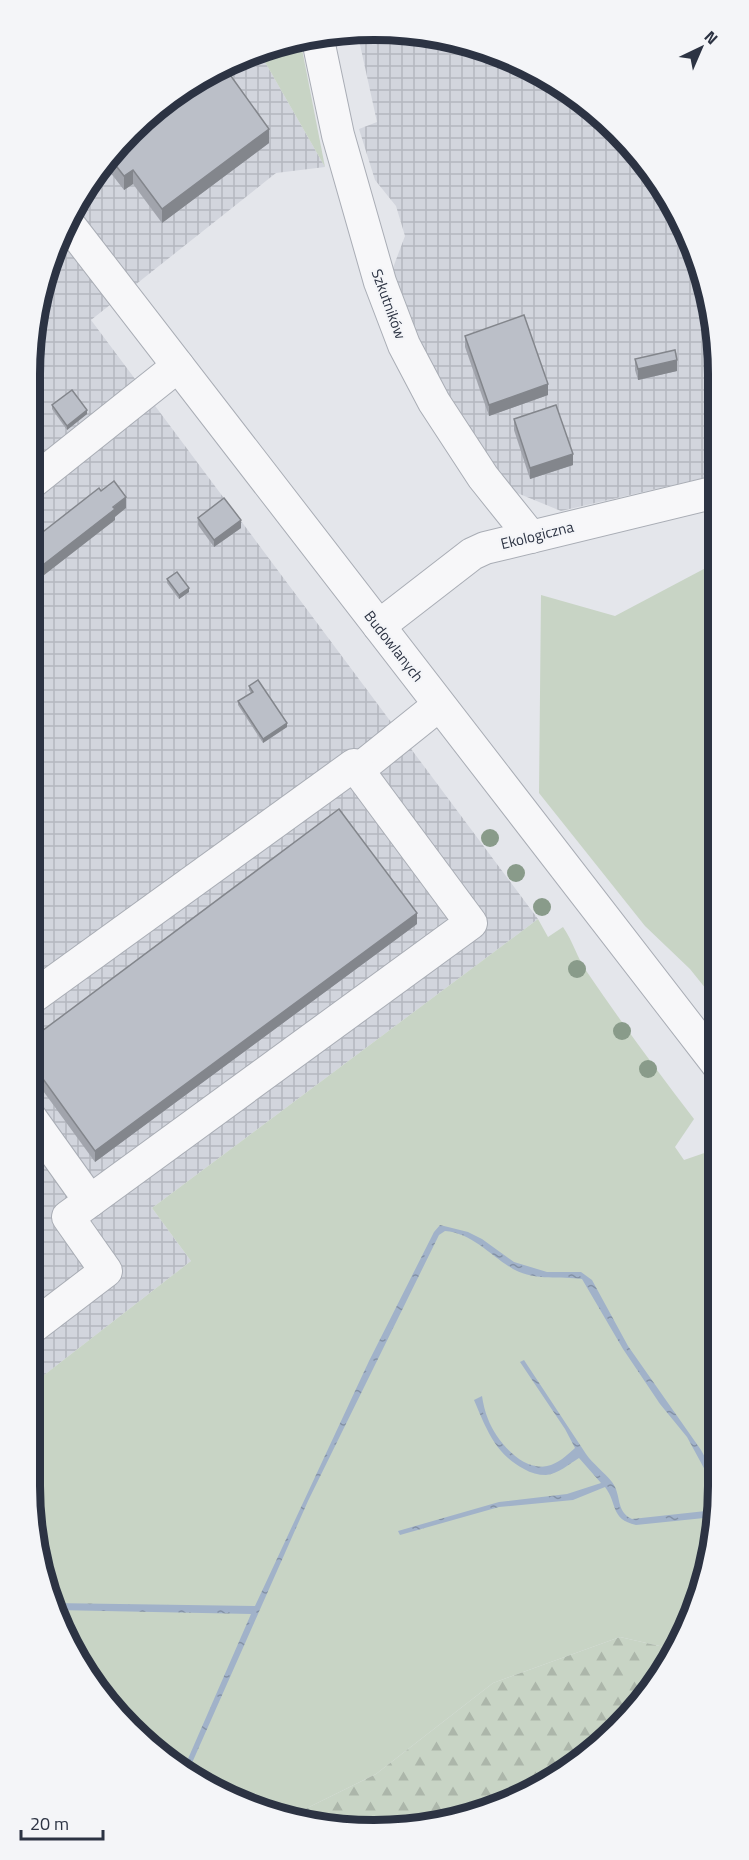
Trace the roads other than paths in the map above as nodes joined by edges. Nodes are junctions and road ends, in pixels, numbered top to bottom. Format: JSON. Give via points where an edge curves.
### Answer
{"nodes":[{"id":1,"x":319,"y":45,"type":"edge"},
{"id":2,"x":73,"y":230,"type":"edge"},
{"id":3,"x":178,"y":366,"type":"junction"},
{"id":4,"x":40,"y":476,"type":"edge"},
{"id":5,"x":708,"y":494,"type":"edge"},
{"id":6,"x":531,"y":537,"type":"junction"},
{"id":7,"x":379,"y":626,"type":"junction"},
{"id":8,"x":440,"y":705,"type":"junction"},
{"id":9,"x":358,"y":770,"type":"junction"},
{"id":10,"x":40,"y":992,"type":"edge"},
{"id":11,"x":708,"y":1052,"type":"edge"},
{"id":12,"x":40,"y":1131,"type":"edge"},
{"id":13,"x":90,"y":1201,"type":"junction"},
{"id":14,"x":40,"y":1321,"type":"edge"}],
"edges":[{"from":1,"to":6,"type":"street","name":"Szkutników","via":[[338,135],[380,282],[404,345],[434,402],[483,477]]},
{"from":2,"to":3,"type":"street","name":"Budowlanych"},
{"from":3,"to":4,"type":"street"},
{"from":3,"to":7,"type":"street","name":"Budowlanych"},
{"from":5,"to":6,"type":"street","name":"Ekologiczna"},
{"from":6,"to":7,"type":"street","name":"Ekologiczna","via":[[472,554]]},
{"from":7,"to":8,"type":"street","name":"Budowlanych"},
{"from":8,"to":9,"type":"street"},
{"from":8,"to":11,"type":"street","name":"Budowlanych"},
{"from":9,"to":10,"type":"street","via":[[354,765]]},
{"from":9,"to":13,"type":"street","via":[[471,922]]},
{"from":12,"to":13,"type":"street"},
{"from":13,"to":14,"type":"street","via":[[68,1217],[106,1271]]}]}
